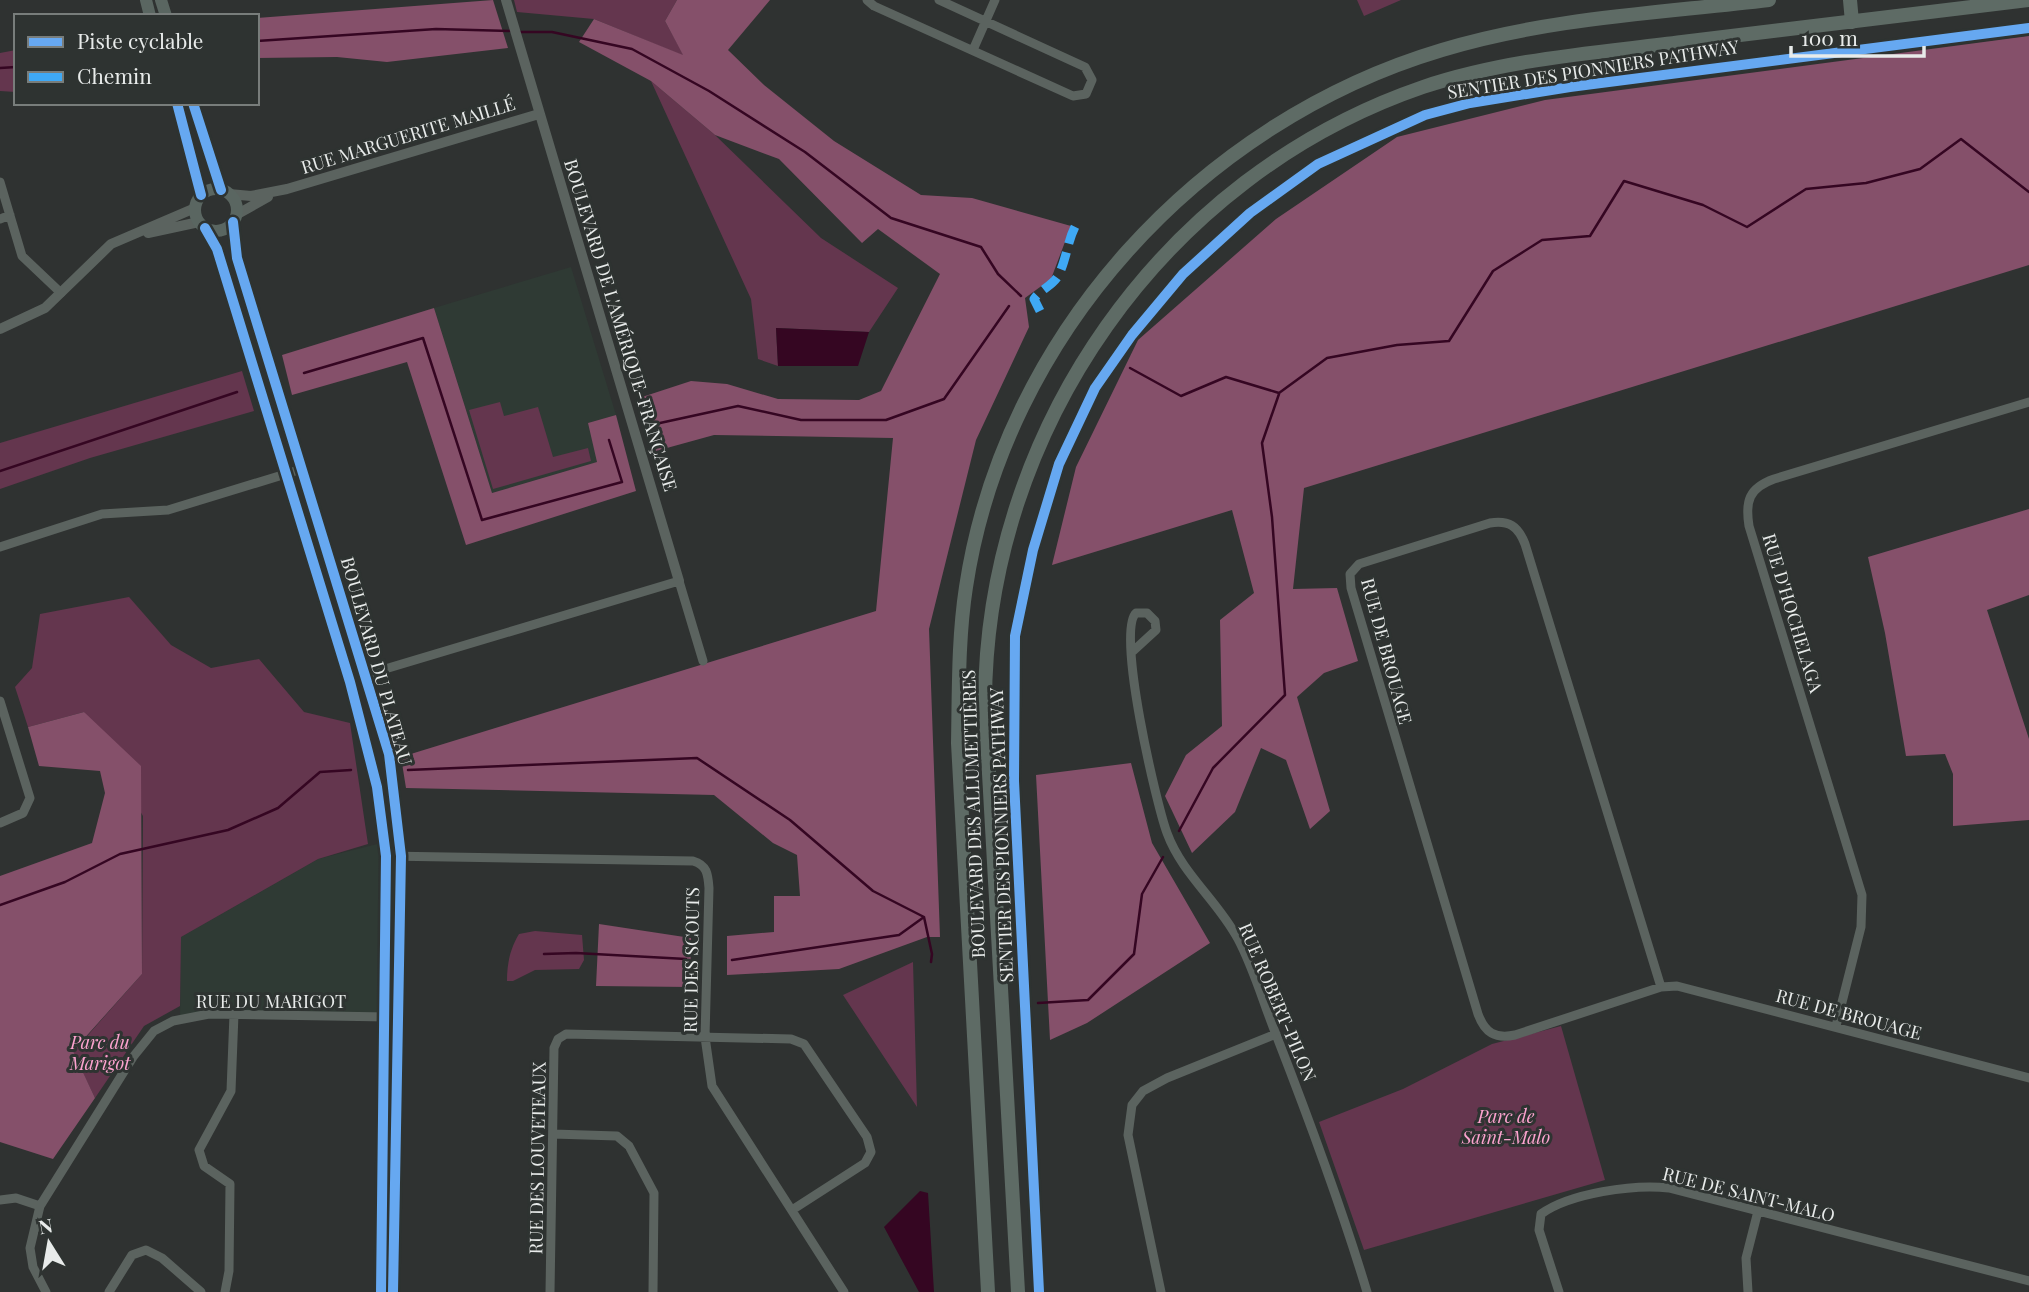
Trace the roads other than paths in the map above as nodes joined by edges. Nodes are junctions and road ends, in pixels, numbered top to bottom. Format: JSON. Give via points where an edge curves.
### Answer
{"nodes":[{"id":1,"x":506,"y":0,"type":"edge"},
{"id":2,"x":867,"y":0,"type":"edge"},
{"id":3,"x":939,"y":0,"type":"edge"},
{"id":4,"x":995,"y":0,"type":"edge"},
{"id":5,"x":1769,"y":0,"type":"edge"},
{"id":6,"x":1850,"y":0,"type":"edge"},
{"id":7,"x":2029,"y":0,"type":"edge"},
{"id":8,"x":986,"y":22,"type":"junction"},
{"id":9,"x":1853,"y":22,"type":"junction"},
{"id":10,"x":973,"y":50,"type":"junction"},
{"id":11,"x":178,"y":105,"type":"edge"},
{"id":12,"x":194,"y":105,"type":"edge"},
{"id":13,"x":539,"y":114,"type":"junction"},
{"id":14,"x":0,"y":182,"type":"edge"},
{"id":15,"x":287,"y":189,"type":"junction"},
{"id":16,"x":225,"y":192,"type":"junction"},
{"id":17,"x":201,"y":195,"type":"junction"},
{"id":18,"x":195,"y":208,"type":"junction"},
{"id":19,"x":10,"y":215,"type":"junction"},
{"id":20,"x":234,"y":218,"type":"junction"},
{"id":21,"x":0,"y":219,"type":"edge"},
{"id":22,"x":202,"y":225,"type":"junction"},
{"id":23,"x":135,"y":234,"type":"junction"},
{"id":24,"x":61,"y":293,"type":"junction"},
{"id":25,"x":0,"y":329,"type":"edge"},
{"id":26,"x":2029,"y":402,"type":"edge"},
{"id":27,"x":302,"y":469,"type":"junction"},
{"id":28,"x":285,"y":474,"type":"junction"},
{"id":29,"x":0,"y":547,"type":"edge"},
{"id":30,"x":679,"y":581,"type":"junction"},
{"id":31,"x":1132,"y":652,"type":"dead end"},
{"id":32,"x":703,"y":661,"type":"dead end"},
{"id":33,"x":365,"y":675,"type":"junction"},
{"id":34,"x":0,"y":701,"type":"edge"},
{"id":35,"x":0,"y":822,"type":"edge"},
{"id":36,"x":386,"y":856,"type":"junction"},
{"id":37,"x":401,"y":856,"type":"junction"},
{"id":38,"x":1661,"y":986,"type":"junction"},
{"id":39,"x":234,"y":1014,"type":"junction"},
{"id":40,"x":383,"y":1017,"type":"junction"},
{"id":41,"x":398,"y":1017,"type":"junction"},
{"id":42,"x":1836,"y":1026,"type":"junction"},
{"id":43,"x":1276,"y":1034,"type":"junction"},
{"id":44,"x":705,"y":1037,"type":"junction"},
{"id":45,"x":2029,"y":1079,"type":"edge"},
{"id":46,"x":553,"y":1133,"type":"junction"},
{"id":47,"x":0,"y":1200,"type":"edge"},
{"id":48,"x":40,"y":1206,"type":"junction"},
{"id":49,"x":792,"y":1210,"type":"junction"},
{"id":50,"x":1758,"y":1211,"type":"junction"},
{"id":51,"x":2029,"y":1281,"type":"edge"},
{"id":52,"x":841,"y":1288,"type":"edge"},
{"id":53,"x":46,"y":1292,"type":"edge"},
{"id":54,"x":109,"y":1292,"type":"edge"},
{"id":55,"x":201,"y":1292,"type":"edge"},
{"id":56,"x":225,"y":1292,"type":"edge"},
{"id":57,"x":381,"y":1292,"type":"edge"},
{"id":58,"x":393,"y":1292,"type":"edge"},
{"id":59,"x":550,"y":1292,"type":"edge"},
{"id":60,"x":653,"y":1292,"type":"edge"},
{"id":61,"x":829,"y":1292,"type":"edge"},
{"id":62,"x":988,"y":1292,"type":"edge"},
{"id":63,"x":1018,"y":1292,"type":"edge"},
{"id":64,"x":1161,"y":1292,"type":"edge"},
{"id":65,"x":1367,"y":1292,"type":"edge"},
{"id":66,"x":1559,"y":1292,"type":"edge"},
{"id":67,"x":1748,"y":1292,"type":"edge"}],
"edges":[{"from":1,"to":13,"type":"street","name":"BOULEVARD DE L'AMÉRIQUE-FRANÇAISE"},
{"from":2,"to":10,"type":"street"},
{"from":3,"to":8,"type":"street"},
{"from":4,"to":8,"type":"street"},
{"from":5,"to":62,"type":"highway","name":"BOULEVARD DES ALLUMETTIÈRES","via":[[1485,38],[1396,65],[1326,96],[1261,133],[1178,199],[1110,270],[1057,346],[1024,406],[986,501],[966,586],[959,652],[958,743]]},
{"from":6,"to":9,"type":"highway"},
{"from":7,"to":9,"type":"highway","name":"BOULEVARD DES ALLUMETTIÈRES"},
{"from":8,"to":10,"type":"street"},
{"from":8,"to":10,"type":"street","via":[[1086,67],[1092,75],[1086,94],[1073,96]]},
{"from":9,"to":63,"type":"highway","name":"BOULEVARD DES ALLUMETTIÈRES","via":[[1544,59],[1449,79],[1379,104],[1300,145],[1216,204],[1139,281],[1095,340],[1048,426],[1019,497],[997,577],[987,652],[986,722]]},
{"from":11,"to":17,"type":"main road"},
{"from":12,"to":16,"type":"main road"},
{"from":13,"to":15,"type":"street","name":"RUE MARGUERITE MAILLÉ"},
{"from":13,"to":30,"type":"street","name":"BOULEVARD DE L'AMÉRIQUE-FRANÇAISE"},
{"from":14,"to":19,"type":"street"},
{"from":15,"to":16,"type":"street","name":"RUE MARGUERITE MAILLÉ","via":[[251,196]]},
{"from":15,"to":20,"type":"street","name":"RUE MARGUERITE MAILLÉ"},
{"from":16,"to":17,"type":"main road","via":[[214,189]]},
{"from":16,"to":20,"type":"main road","via":[[236,207]]},
{"from":17,"to":18,"type":"main road"},
{"from":18,"to":22,"type":"main road"},
{"from":18,"to":23,"type":"street"},
{"from":19,"to":21,"type":"street"},
{"from":19,"to":24,"type":"street","via":[[24,258]]},
{"from":20,"to":22,"type":"main road","via":[[220,230]]},
{"from":20,"to":27,"type":"main road","name":"BOULEVARD DU PLATEAU","via":[[237,258]]},
{"from":22,"to":23,"type":"street"},
{"from":22,"to":28,"type":"main road","name":"BOULEVARD DU PLATEAU","via":[[217,249]]},
{"from":23,"to":24,"type":"street","via":[[102,251]]},
{"from":24,"to":25,"type":"street","via":[[34,315]]},
{"from":26,"to":42,"type":"street","name":"RUE D'HOCHELAGA","via":[[1774,479],[1753,489],[1747,501],[1749,526],[1862,895],[1861,927]]},
{"from":27,"to":28,"type":"street"},
{"from":27,"to":33,"type":"main road","name":"BOULEVARD DU PLATEAU"},
{"from":28,"to":29,"type":"street","via":[[168,510],[102,514]]},
{"from":28,"to":36,"type":"main road","name":"BOULEVARD DU PLATEAU","via":[[370,757]]},
{"from":30,"to":32,"type":"street","name":"BOULEVARD DE L'AMÉRIQUE-FRANÇAISE"},
{"from":30,"to":33,"type":"street"},
{"from":31,"to":43,"type":"street","name":"RUE ROBERT-PILON","via":[[1132,676],[1169,837],[1183,864],[1239,940]]},
{"from":33,"to":37,"type":"main road","name":"BOULEVARD DU PLATEAU","via":[[388,754]]},
{"from":34,"to":35,"type":"street","via":[[30,798],[23,813]]},
{"from":36,"to":37,"type":"street","name":"RUE DES SCOUTS"},
{"from":36,"to":40,"type":"main road","name":"BOULEVARD DU PLATEAU"},
{"from":37,"to":41,"type":"main road","name":"BOULEVARD DU PLATEAU"},
{"from":37,"to":44,"type":"street","name":"RUE DES SCOUTS","via":[[701,864],[709,887]]},
{"from":38,"to":38,"type":"street","name":"RUE DE BROUAGE","via":[[1515,1034],[1498,1037],[1485,1028],[1351,588],[1350,574],[1359,564],[1490,523],[1505,522],[1517,528]]},
{"from":38,"to":42,"type":"street","name":"RUE DE BROUAGE","via":[[1708,992]]},
{"from":39,"to":40,"type":"street","name":"RUE DU MARIGOT"},
{"from":39,"to":48,"type":"street","name":"RUE DU MARIGOT","via":[[188,1016],[154,1031]]},
{"from":39,"to":56,"type":"street","via":[[231,1091],[199,1150],[204,1166],[230,1184]]},
{"from":40,"to":41,"type":"street","name":"RUE DU MARIGOT"},
{"from":40,"to":57,"type":"main road","name":"BOULEVARD DU PLATEAU"},
{"from":41,"to":58,"type":"main road","name":"BOULEVARD DU PLATEAU"},
{"from":42,"to":45,"type":"street","name":"RUE DE BROUAGE"},
{"from":43,"to":64,"type":"street","via":[[1167,1077],[1143,1091],[1132,1105],[1128,1135]]},
{"from":43,"to":65,"type":"street","name":"RUE ROBERT-PILON","via":[[1329,1169]]},
{"from":44,"to":46,"type":"street","name":"RUE DES LOUVETEAUX","via":[[562,1036],[554,1048]]},
{"from":44,"to":49,"type":"street","name":"RUE DES SCOUTS","via":[[716,1095]]},
{"from":44,"to":49,"type":"street","name":"RUE DES LOUVETEAUX","via":[[800,1041],[867,1137],[871,1152],[865,1163]]},
{"from":46,"to":59,"type":"street","name":"RUE DES LOUVETEAUX"},
{"from":46,"to":60,"type":"street","via":[[617,1136],[629,1146],[654,1193]]},
{"from":47,"to":48,"type":"street","via":[[16,1198]]},
{"from":48,"to":53,"type":"street","name":"RUE DU MARIGOT","via":[[30,1248],[33,1267]]},
{"from":49,"to":52,"type":"street","name":"RUE DES SCOUTS"},
{"from":50,"to":51,"type":"street","name":"RUE DE SAINT-MALO"},
{"from":50,"to":66,"type":"street","name":"RUE DE SAINT-MALO","via":[[1669,1188],[1635,1185],[1548,1209],[1538,1221],[1539,1230]]},
{"from":50,"to":67,"type":"street","via":[[1746,1258]]},
{"from":52,"to":61,"type":"street"},
{"from":54,"to":55,"type":"street","via":[[127,1261],[146,1250]]}]}
